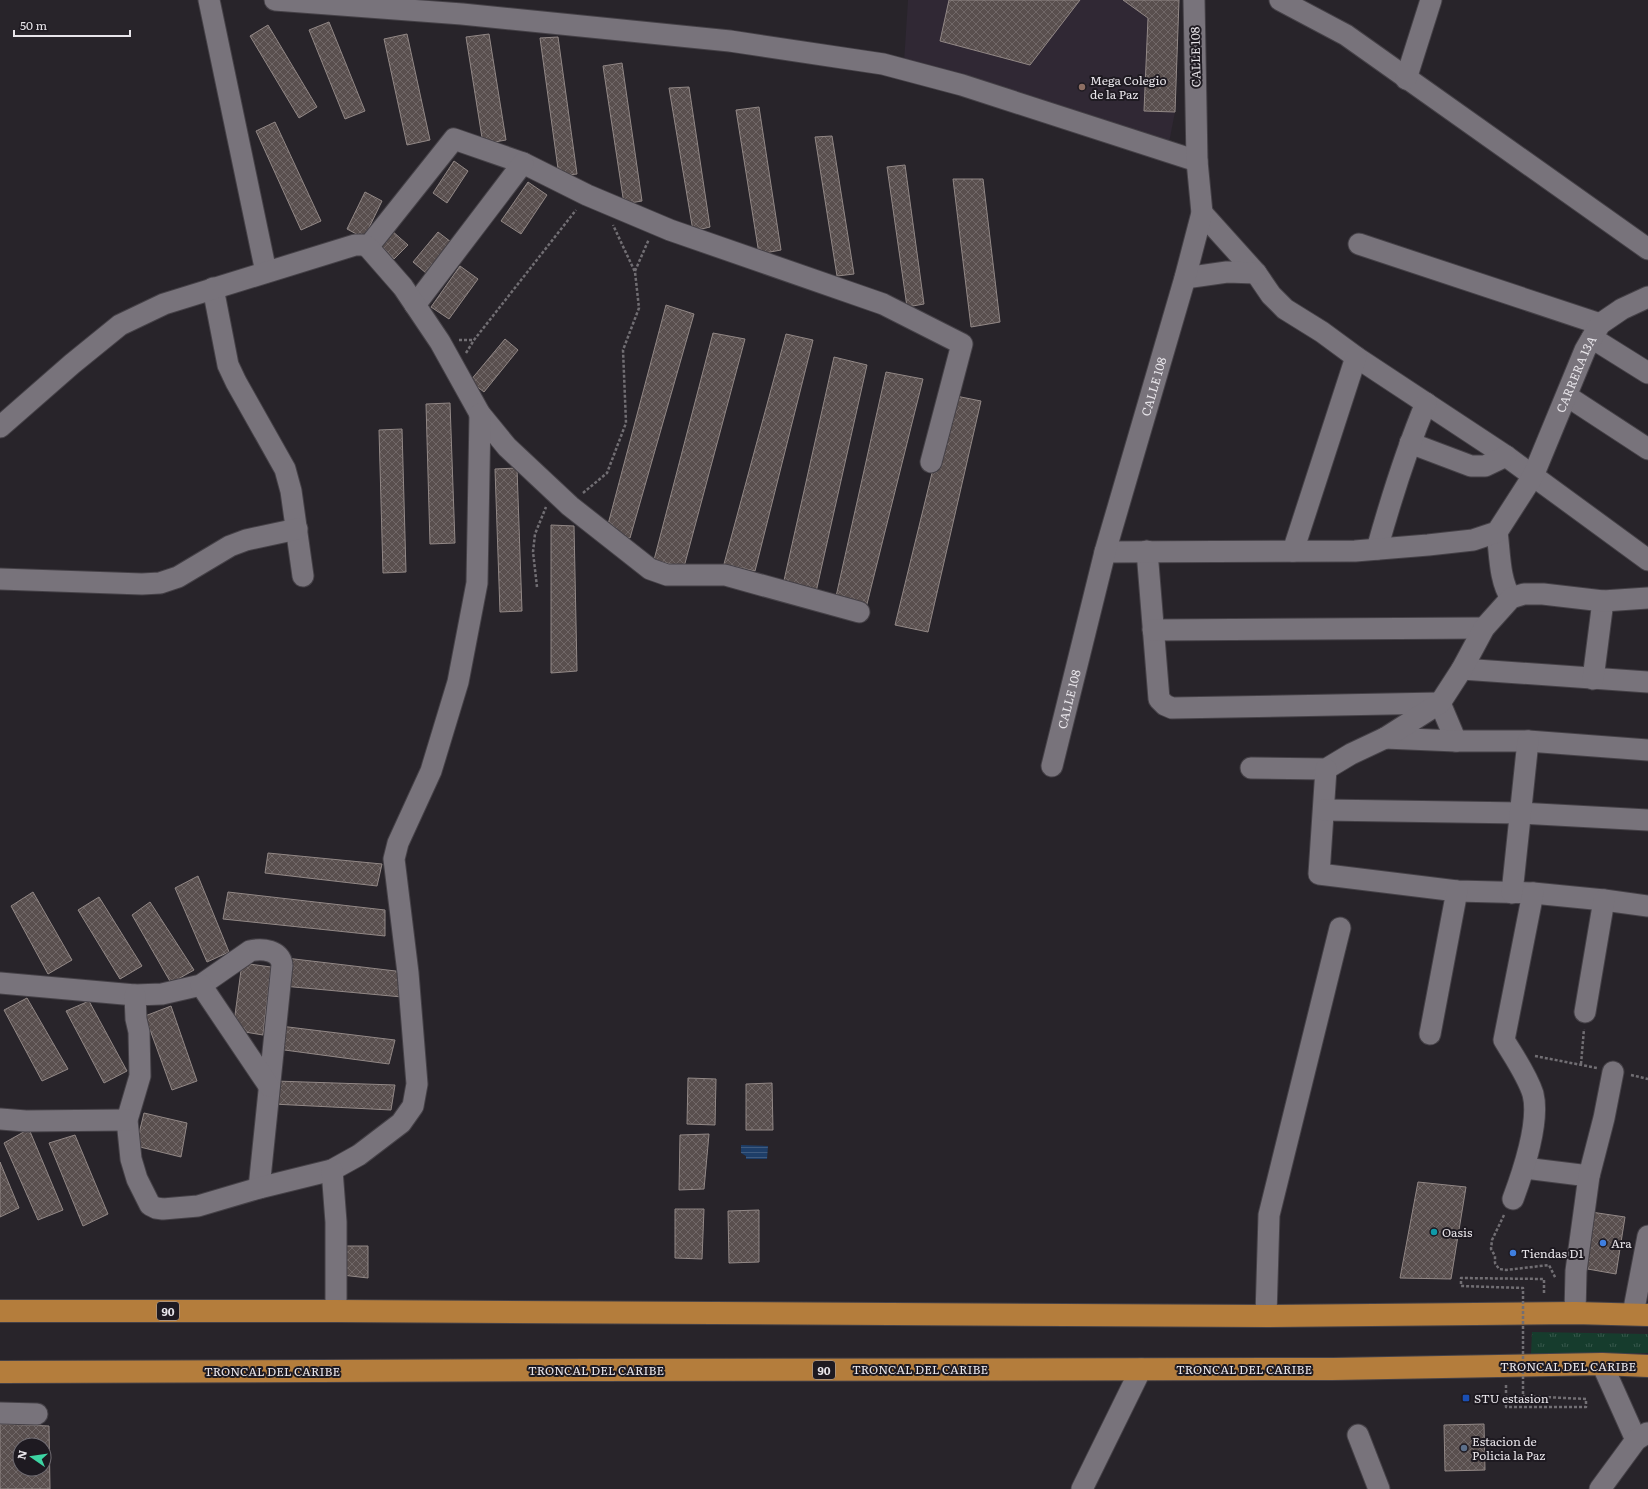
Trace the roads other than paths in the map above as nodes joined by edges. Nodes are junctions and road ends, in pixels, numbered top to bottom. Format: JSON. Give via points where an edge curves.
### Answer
{"nodes":[{"id":1,"x":209,"y":0,"type":"edge"},
{"id":2,"x":274,"y":0,"type":"edge"},
{"id":3,"x":1194,"y":0,"type":"edge"},
{"id":4,"x":1280,"y":0,"type":"edge"},
{"id":5,"x":1431,"y":0,"type":"edge"},
{"id":6,"x":464,"y":7,"type":"edge"},
{"id":7,"x":1406,"y":79,"type":"junction"},
{"id":8,"x":1197,"y":161,"type":"junction"},
{"id":9,"x":523,"y":162,"type":"junction"},
{"id":10,"x":1202,"y":213,"type":"junction"},
{"id":11,"x":1359,"y":244,"type":"dead end"},
{"id":12,"x":368,"y":248,"type":"junction"},
{"id":13,"x":1648,"y":249,"type":"edge"},
{"id":14,"x":266,"y":272,"type":"junction"},
{"id":15,"x":1256,"y":273,"type":"junction"},
{"id":16,"x":1185,"y":278,"type":"junction"},
{"id":17,"x":213,"y":288,"type":"junction"},
{"id":18,"x":1648,"y":297,"type":"edge"},
{"id":19,"x":415,"y":305,"type":"junction"},
{"id":20,"x":1596,"y":331,"type":"junction"},
{"id":21,"x":1356,"y":357,"type":"junction"},
{"id":22,"x":1648,"y":373,"type":"edge"},
{"id":23,"x":1567,"y":396,"type":"junction"},
{"id":24,"x":1426,"y":403,"type":"junction"},
{"id":25,"x":480,"y":414,"type":"junction"},
{"id":26,"x":0,"y":427,"type":"edge"},
{"id":27,"x":1410,"y":443,"type":"junction"},
{"id":28,"x":1648,"y":449,"type":"edge"},
{"id":29,"x":1506,"y":456,"type":"junction"},
{"id":30,"x":931,"y":462,"type":"dead end"},
{"id":31,"x":1533,"y":476,"type":"junction"},
{"id":32,"x":297,"y":529,"type":"junction"},
{"id":33,"x":1497,"y":532,"type":"junction"},
{"id":34,"x":1377,"y":549,"type":"junction"},
{"id":35,"x":1147,"y":551,"type":"junction"},
{"id":36,"x":1293,"y":551,"type":"junction"},
{"id":37,"x":1105,"y":552,"type":"junction"},
{"id":38,"x":1648,"y":560,"type":"edge"},
{"id":39,"x":304,"y":576,"type":"dead end"},
{"id":40,"x":0,"y":579,"type":"edge"},
{"id":41,"x":1511,"y":598,"type":"junction"},
{"id":42,"x":1648,"y":598,"type":"edge"},
{"id":43,"x":1603,"y":602,"type":"junction"},
{"id":44,"x":859,"y":612,"type":"dead end"},
{"id":45,"x":1484,"y":628,"type":"junction"},
{"id":46,"x":1153,"y":630,"type":"junction"},
{"id":47,"x":1462,"y":669,"type":"junction"},
{"id":48,"x":1593,"y":678,"type":"junction"},
{"id":49,"x":1648,"y":682,"type":"edge"},
{"id":50,"x":1440,"y":703,"type":"junction"},
{"id":51,"x":1386,"y":738,"type":"junction"},
{"id":52,"x":1456,"y":741,"type":"junction"},
{"id":53,"x":1528,"y":741,"type":"junction"},
{"id":54,"x":1648,"y":750,"type":"edge"},
{"id":55,"x":1052,"y":766,"type":"dead end"},
{"id":56,"x":1250,"y":768,"type":"dead end"},
{"id":57,"x":1326,"y":769,"type":"junction"},
{"id":58,"x":1324,"y":810,"type":"junction"},
{"id":59,"x":1521,"y":813,"type":"junction"},
{"id":60,"x":1648,"y":820,"type":"edge"},
{"id":61,"x":1457,"y":891,"type":"junction"},
{"id":62,"x":1512,"y":893,"type":"junction"},
{"id":63,"x":1533,"y":893,"type":"junction"},
{"id":64,"x":1604,"y":900,"type":"junction"},
{"id":65,"x":1648,"y":906,"type":"edge"},
{"id":66,"x":1340,"y":928,"type":"dead end"},
{"id":67,"x":0,"y":983,"type":"edge"},
{"id":68,"x":202,"y":985,"type":"junction"},
{"id":69,"x":134,"y":996,"type":"junction"},
{"id":70,"x":1585,"y":1012,"type":"road end"},
{"id":71,"x":1430,"y":1034,"type":"dead end"},
{"id":72,"x":1613,"y":1072,"type":"road end"},
{"id":73,"x":269,"y":1086,"type":"junction"},
{"id":74,"x":0,"y":1119,"type":"edge"},
{"id":75,"x":128,"y":1120,"type":"junction"},
{"id":76,"x":1524,"y":1168,"type":"junction"},
{"id":77,"x":332,"y":1170,"type":"junction"},
{"id":78,"x":1589,"y":1176,"type":"junction"},
{"id":79,"x":259,"y":1188,"type":"junction"},
{"id":80,"x":1513,"y":1199,"type":"road end"},
{"id":81,"x":1648,"y":1236,"type":"edge"},
{"id":82,"x":0,"y":1311,"type":"edge"},
{"id":83,"x":336,"y":1311,"type":"junction"},
{"id":84,"x":1575,"y":1313,"type":"junction"},
{"id":85,"x":1641,"y":1315,"type":"edge"},
{"id":86,"x":1266,"y":1316,"type":"junction"},
{"id":87,"x":1602,"y":1364,"type":"junction"},
{"id":88,"x":1648,"y":1366,"type":"edge"},
{"id":89,"x":1140,"y":1369,"type":"junction"},
{"id":90,"x":0,"y":1372,"type":"edge"},
{"id":91,"x":0,"y":1413,"type":"edge"},
{"id":92,"x":37,"y":1414,"type":"dead end"},
{"id":93,"x":1358,"y":1434,"type":"dead end"},
{"id":94,"x":1642,"y":1436,"type":"edge"},
{"id":95,"x":1082,"y":1489,"type":"edge"},
{"id":96,"x":1379,"y":1489,"type":"edge"},
{"id":97,"x":1600,"y":1489,"type":"edge"}],
"edges":[{"from":1,"to":14,"type":"street"},
{"from":2,"to":6,"type":"street"},
{"from":3,"to":8,"type":"street","name":"CALLE 108"},
{"from":4,"to":7,"type":"street","via":[[1346,36]]},
{"from":5,"to":7,"type":"street"},
{"from":6,"to":8,"type":"street","via":[[730,41],[883,64],[962,85]]},
{"from":7,"to":13,"type":"street"},
{"from":8,"to":10,"type":"street","name":"CALLE 108"},
{"from":9,"to":12,"type":"street","via":[[454,139]]},
{"from":9,"to":19,"type":"street"},
{"from":9,"to":30,"type":"street","via":[[594,198],[670,230],[882,304],[962,344]]},
{"from":10,"to":15,"type":"street"},
{"from":10,"to":16,"type":"street","name":"CALLE 108"},
{"from":11,"to":20,"type":"street"},
{"from":12,"to":14,"type":"street","via":[[355,244]]},
{"from":12,"to":19,"type":"street","via":[[403,287]]},
{"from":14,"to":17,"type":"street"},
{"from":15,"to":16,"type":"street","via":[[1228,272]]},
{"from":15,"to":21,"type":"street","via":[[1271,295],[1285,309]]},
{"from":16,"to":37,"type":"street","name":"CALLE 108"},
{"from":17,"to":26,"type":"street","via":[[164,304],[120,326]]},
{"from":17,"to":32,"type":"street","via":[[228,365],[284,469],[291,491]]},
{"from":18,"to":20,"type":"street","name":"CARRERA 13A","via":[[1622,309]]},
{"from":19,"to":25,"type":"street","via":[[461,377]]},
{"from":20,"to":22,"type":"street"},
{"from":20,"to":23,"type":"street","name":"CARRERA 13A","via":[[1585,350]]},
{"from":21,"to":24,"type":"street"},
{"from":21,"to":36,"type":"street"},
{"from":23,"to":28,"type":"street"},
{"from":23,"to":31,"type":"street","name":"CARRERA 13A"},
{"from":24,"to":27,"type":"street"},
{"from":24,"to":29,"type":"street"},
{"from":25,"to":44,"type":"street","via":[[507,446],[562,499],[650,569],[667,575],[725,575]]},
{"from":25,"to":77,"type":"street","via":[[477,583],[458,682],[431,771],[398,843],[394,859],[408,973],[417,1084],[413,1106],[401,1123],[359,1155]]},
{"from":27,"to":29,"type":"street","via":[[1471,466],[1485,466]]},
{"from":27,"to":34,"type":"street","via":[[1389,503]]},
{"from":29,"to":31,"type":"street"},
{"from":31,"to":33,"type":"street","name":"CARRERA 13A"},
{"from":31,"to":38,"type":"street"},
{"from":32,"to":39,"type":"street"},
{"from":32,"to":40,"type":"street","via":[[230,546],[178,576],[160,583]]},
{"from":33,"to":34,"type":"street","via":[[1473,540]]},
{"from":33,"to":41,"type":"street","via":[[1503,580]]},
{"from":34,"to":36,"type":"street"},
{"from":35,"to":36,"type":"street"},
{"from":35,"to":37,"type":"street"},
{"from":35,"to":46,"type":"street"},
{"from":37,"to":55,"type":"street","name":"CALLE 108"},
{"from":41,"to":43,"type":"street","via":[[1524,594],[1543,594]]},
{"from":41,"to":45,"type":"street"},
{"from":42,"to":43,"type":"street"},
{"from":43,"to":48,"type":"street"},
{"from":45,"to":46,"type":"street"},
{"from":45,"to":47,"type":"street"},
{"from":46,"to":50,"type":"street","via":[[1159,699],[1172,708]]},
{"from":47,"to":48,"type":"street"},
{"from":47,"to":50,"type":"street"},
{"from":48,"to":49,"type":"street"},
{"from":50,"to":51,"type":"street"},
{"from":50,"to":52,"type":"street"},
{"from":51,"to":52,"type":"street"},
{"from":51,"to":57,"type":"street"},
{"from":52,"to":53,"type":"street"},
{"from":53,"to":54,"type":"street"},
{"from":53,"to":59,"type":"street"},
{"from":56,"to":57,"type":"street"},
{"from":57,"to":58,"type":"street"},
{"from":58,"to":59,"type":"street"},
{"from":58,"to":61,"type":"street","via":[[1319,874]]},
{"from":59,"to":60,"type":"street"},
{"from":59,"to":62,"type":"street"},
{"from":61,"to":62,"type":"street"},
{"from":61,"to":71,"type":"street"},
{"from":62,"to":63,"type":"street"},
{"from":63,"to":64,"type":"street"},
{"from":63,"to":76,"type":"street","via":[[1504,1040],[1533,1094],[1535,1116]]},
{"from":64,"to":65,"type":"street"},
{"from":64,"to":70,"type":"street"},
{"from":66,"to":86,"type":"street","via":[[1269,1215]]},
{"from":67,"to":69,"type":"street"},
{"from":68,"to":69,"type":"street","via":[[162,994]]},
{"from":68,"to":73,"type":"street"},
{"from":68,"to":73,"type":"street","via":[[250,951],[257,949],[273,952],[282,959]]},
{"from":69,"to":75,"type":"street","via":[[139,1032],[140,1076]]},
{"from":72,"to":78,"type":"street"},
{"from":73,"to":79,"type":"street"},
{"from":74,"to":75,"type":"street","via":[[26,1122]]},
{"from":75,"to":79,"type":"street","via":[[131,1159],[137,1179],[150,1205],[162,1209],[198,1206]]},
{"from":76,"to":78,"type":"street"},
{"from":76,"to":80,"type":"street"},
{"from":77,"to":79,"type":"street"},
{"from":77,"to":83,"type":"street","via":[[336,1222]]},
{"from":78,"to":84,"type":"street","via":[[1576,1271]]},
{"from":81,"to":85,"type":"street"},
{"from":82,"to":83,"type":"highway","number":"90"},
{"from":83,"to":86,"type":"highway","number":"90"},
{"from":84,"to":85,"type":"highway","number":"90"},
{"from":84,"to":86,"type":"highway","number":"90"},
{"from":87,"to":88,"type":"highway","name":"TRONCAL DEL CARIBE","number":"90"},
{"from":87,"to":89,"type":"highway","name":"TRONCAL DEL CARIBE","number":"90","via":[[1333,1369]]},
{"from":87,"to":94,"type":"street"},
{"from":89,"to":90,"type":"highway","name":"TRONCAL DEL CARIBE","number":"90"},
{"from":89,"to":95,"type":"street"},
{"from":91,"to":92,"type":"street"},
{"from":93,"to":96,"type":"street"},
{"from":94,"to":97,"type":"street"}]}
